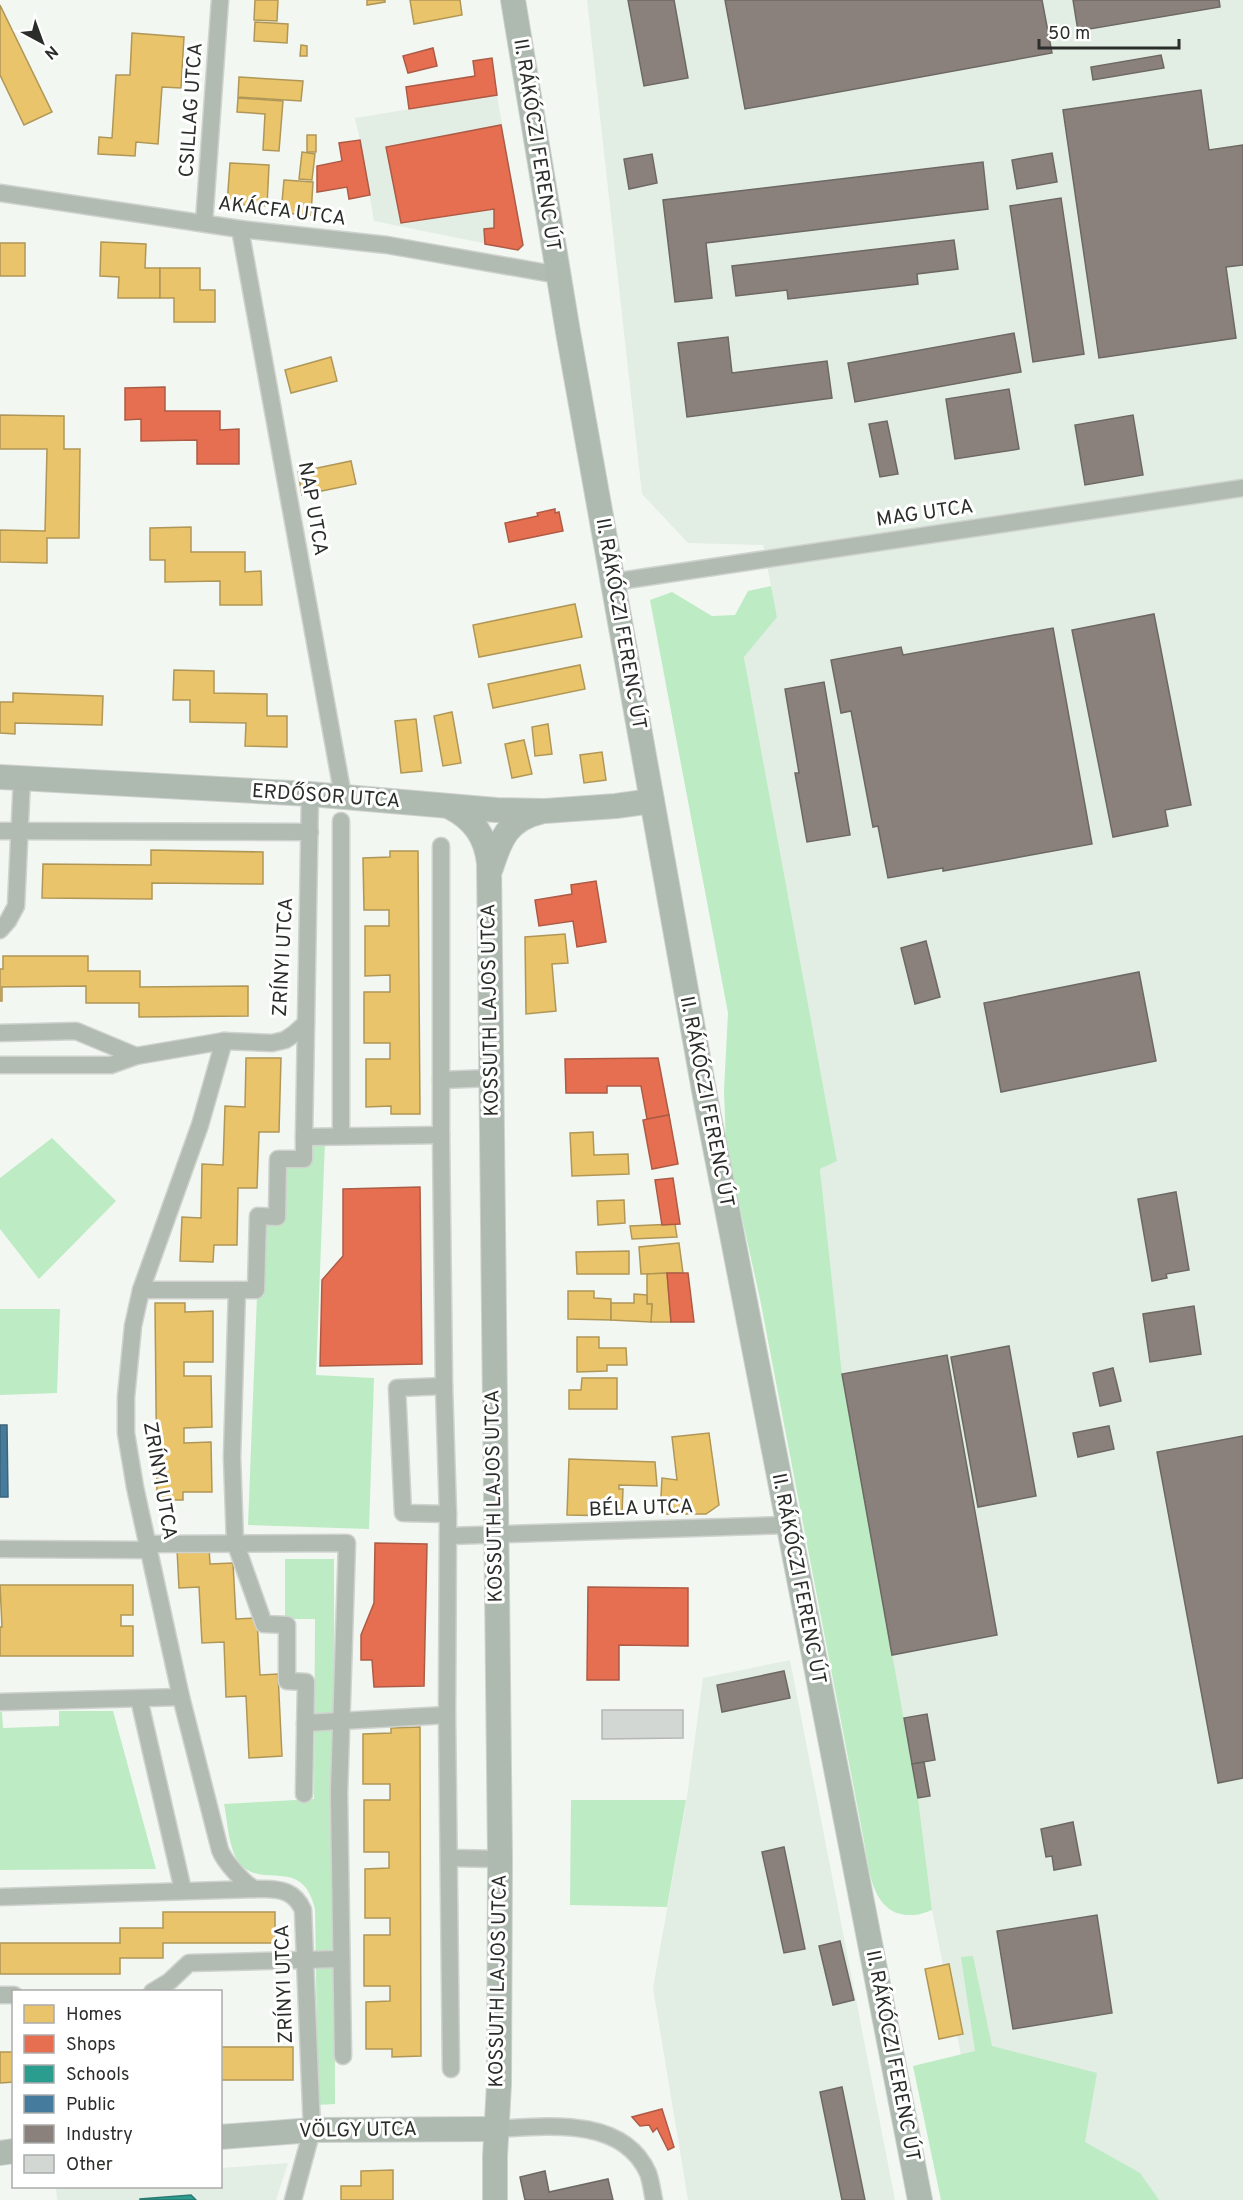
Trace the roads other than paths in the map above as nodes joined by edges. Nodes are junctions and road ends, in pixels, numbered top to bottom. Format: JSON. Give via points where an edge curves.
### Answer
{"nodes":[{"id":1,"x":220,"y":0,"type":"edge"},
{"id":2,"x":513,"y":0,"type":"edge"},
{"id":3,"x":0,"y":193,"type":"edge"},
{"id":4,"x":204,"y":223,"type":"junction"},
{"id":5,"x":240,"y":229,"type":"junction"},
{"id":6,"x":558,"y":275,"type":"junction"},
{"id":7,"x":1243,"y":488,"type":"edge"},
{"id":8,"x":613,"y":582,"type":"junction"},
{"id":9,"x":11,"y":778,"type":"edge"},
{"id":10,"x":310,"y":794,"type":"junction"},
{"id":11,"x":343,"y":796,"type":"junction"},
{"id":12,"x":652,"y":801,"type":"junction"},
{"id":13,"x":450,"y":807,"type":"junction"},
{"id":14,"x":545,"y":811,"type":"junction"},
{"id":15,"x":341,"y":821,"type":"dead end"},
{"id":16,"x":0,"y":831,"type":"edge"},
{"id":17,"x":20,"y":831,"type":"junction"},
{"id":18,"x":310,"y":831,"type":"junction"},
{"id":19,"x":441,"y":846,"type":"dead end"},
{"id":20,"x":489,"y":875,"type":"junction"},
{"id":21,"x":0,"y":930,"type":"edge"},
{"id":22,"x":306,"y":1023,"type":"junction"},
{"id":23,"x":0,"y":1033,"type":"edge"},
{"id":24,"x":224,"y":1041,"type":"junction"},
{"id":25,"x":136,"y":1056,"type":"junction"},
{"id":26,"x":0,"y":1065,"type":"edge"},
{"id":27,"x":492,"y":1078,"type":"junction"},
{"id":28,"x":441,"y":1080,"type":"junction"},
{"id":29,"x":441,"y":1135,"type":"junction"},
{"id":30,"x":341,"y":1136,"type":"junction"},
{"id":31,"x":304,"y":1137,"type":"junction"},
{"id":32,"x":141,"y":1290,"type":"junction"},
{"id":33,"x":237,"y":1290,"type":"junction"},
{"id":34,"x":444,"y":1386,"type":"junction"},
{"id":35,"x":448,"y":1514,"type":"junction"},
{"id":36,"x":788,"y":1525,"type":"junction"},
{"id":37,"x":496,"y":1534,"type":"junction"},
{"id":38,"x":448,"y":1536,"type":"junction"},
{"id":39,"x":235,"y":1542,"type":"junction"},
{"id":40,"x":148,"y":1547,"type":"junction"},
{"id":41,"x":0,"y":1549,"type":"edge"},
{"id":42,"x":181,"y":1697,"type":"junction"},
{"id":43,"x":139,"y":1699,"type":"junction"},
{"id":44,"x":0,"y":1702,"type":"edge"},
{"id":45,"x":447,"y":1715,"type":"junction"},
{"id":46,"x":305,"y":1723,"type":"junction"},
{"id":47,"x":340,"y":1723,"type":"junction"},
{"id":48,"x":304,"y":1794,"type":"dead end"},
{"id":49,"x":449,"y":1858,"type":"junction"},
{"id":50,"x":500,"y":1859,"type":"junction"},
{"id":51,"x":255,"y":1889,"type":"junction"},
{"id":52,"x":183,"y":1890,"type":"junction"},
{"id":53,"x":0,"y":1897,"type":"edge"},
{"id":54,"x":340,"y":1959,"type":"junction"},
{"id":55,"x":304,"y":1960,"type":"junction"},
{"id":56,"x":155,"y":1990,"type":"edge"},
{"id":57,"x":343,"y":2056,"type":"dead end"},
{"id":58,"x":451,"y":2069,"type":"dead end"},
{"id":59,"x":496,"y":2129,"type":"junction"},
{"id":60,"x":312,"y":2130,"type":"junction"},
{"id":61,"x":222,"y":2137,"type":"edge"},
{"id":62,"x":292,"y":2200,"type":"edge"},
{"id":63,"x":495,"y":2200,"type":"edge"},
{"id":64,"x":654,"y":2200,"type":"edge"},
{"id":65,"x":920,"y":2200,"type":"edge"}],
"edges":[{"from":1,"to":4,"type":"street","name":"CSILLAG UTCA"},
{"from":2,"to":6,"type":"street","name":"II. RÁKÓCZI FERENC ÚT"},
{"from":3,"to":4,"type":"street","name":"AKÁCFA UTCA"},
{"from":4,"to":5,"type":"street","name":"AKÁCFA UTCA"},
{"from":5,"to":6,"type":"street","name":"AKÁCFA UTCA","via":[[387,245]]},
{"from":5,"to":11,"type":"street","name":"NAP UTCA"},
{"from":6,"to":8,"type":"street","name":"II. RÁKÓCZI FERENC ÚT"},
{"from":7,"to":8,"type":"street","name":"MAG UTCA"},
{"from":8,"to":12,"type":"street","name":"II. RÁKÓCZI FERENC ÚT"},
{"from":9,"to":10,"type":"street","name":"ERDŐSOR UTCA"},
{"from":9,"to":17,"type":"street"},
{"from":10,"to":11,"type":"street","name":"ERDŐSOR UTCA"},
{"from":10,"to":18,"type":"street","name":"ZRÍNYI UTCA"},
{"from":11,"to":13,"type":"street","name":"ERDŐSOR UTCA"},
{"from":12,"to":14,"type":"street","name":"ERDŐSOR UTCA"},
{"from":12,"to":36,"type":"street","name":"II. RÁKÓCZI FERENC ÚT"},
{"from":13,"to":14,"type":"street","name":"ERDŐSOR UTCA"},
{"from":13,"to":20,"type":"street","name":"KOSSUTH LAJOS UTCA","via":[[469,819],[483,837]]},
{"from":14,"to":20,"type":"street","via":[[533,813],[511,826],[503,836]]},
{"from":15,"to":30,"type":"street"},
{"from":16,"to":17,"type":"street"},
{"from":17,"to":18,"type":"street"},
{"from":17,"to":21,"type":"street","via":[[16,906]]},
{"from":18,"to":22,"type":"street","name":"ZRÍNYI UTCA"},
{"from":19,"to":28,"type":"street"},
{"from":20,"to":27,"type":"street","name":"KOSSUTH LAJOS UTCA"},
{"from":22,"to":24,"type":"street","name":"ZRÍNYI UTCA","via":[[285,1040],[272,1043]]},
{"from":22,"to":31,"type":"street"},
{"from":23,"to":25,"type":"street","via":[[76,1031]]},
{"from":24,"to":25,"type":"street"},
{"from":24,"to":32,"type":"street","name":"ZRÍNYI UTCA","via":[[198,1132]]},
{"from":25,"to":26,"type":"street","via":[[111,1065]]},
{"from":27,"to":28,"type":"street"},
{"from":27,"to":37,"type":"street","name":"KOSSUTH LAJOS UTCA"},
{"from":28,"to":29,"type":"street"},
{"from":29,"to":30,"type":"street"},
{"from":29,"to":34,"type":"street"},
{"from":30,"to":31,"type":"street"},
{"from":31,"to":33,"type":"street","via":[[304,1159],[278,1159],[277,1217],[258,1216],[256,1290]]},
{"from":32,"to":33,"type":"street"},
{"from":32,"to":40,"type":"street","name":"ZRÍNYI UTCA","via":[[129,1355],[126,1433]]},
{"from":33,"to":39,"type":"street","via":[[232,1457]]},
{"from":34,"to":35,"type":"street"},
{"from":34,"to":35,"type":"street","via":[[397,1388],[403,1513]]},
{"from":35,"to":38,"type":"street"},
{"from":36,"to":37,"type":"street","name":"BÉLA UTCA"},
{"from":36,"to":65,"type":"street","name":"II. RÁKÓCZI FERENC ÚT"},
{"from":37,"to":38,"type":"street","name":"BÉLA UTCA"},
{"from":37,"to":50,"type":"street","name":"KOSSUTH LAJOS UTCA"},
{"from":38,"to":45,"type":"street"},
{"from":39,"to":40,"type":"street"},
{"from":39,"to":46,"type":"street","via":[[264,1624],[287,1625],[287,1681],[306,1682]]},
{"from":39,"to":47,"type":"street","via":[[347,1543]]},
{"from":40,"to":41,"type":"street"},
{"from":40,"to":42,"type":"street","name":"ZRÍNYI UTCA"},
{"from":42,"to":43,"type":"street"},
{"from":42,"to":51,"type":"street","name":"ZRÍNYI UTCA","via":[[220,1850],[228,1865]]},
{"from":43,"to":44,"type":"street"},
{"from":43,"to":52,"type":"street"},
{"from":45,"to":47,"type":"street"},
{"from":45,"to":49,"type":"street"},
{"from":46,"to":47,"type":"street"},
{"from":46,"to":48,"type":"street"},
{"from":47,"to":54,"type":"street"},
{"from":49,"to":50,"type":"street"},
{"from":49,"to":58,"type":"street"},
{"from":50,"to":59,"type":"street","name":"KOSSUTH LAJOS UTCA"},
{"from":51,"to":52,"type":"street"},
{"from":51,"to":55,"type":"street","name":"ZRÍNYI UTCA","via":[[283,1890],[300,1903]]},
{"from":52,"to":53,"type":"street"},
{"from":54,"to":55,"type":"street"},
{"from":54,"to":57,"type":"street"},
{"from":55,"to":56,"type":"street","via":[[189,1963]]},
{"from":55,"to":60,"type":"street","name":"ZRÍNYI UTCA"},
{"from":59,"to":60,"type":"street","name":"VÖLGY UTCA"},
{"from":59,"to":63,"type":"street","name":"KOSSUTH LAJOS UTCA"},
{"from":59,"to":64,"type":"street","via":[[567,2126],[601,2133],[636,2156],[648,2173]]},
{"from":60,"to":61,"type":"street","name":"VÖLGY UTCA"},
{"from":60,"to":62,"type":"street","name":"ZRÍNYI UTCA"}]}
